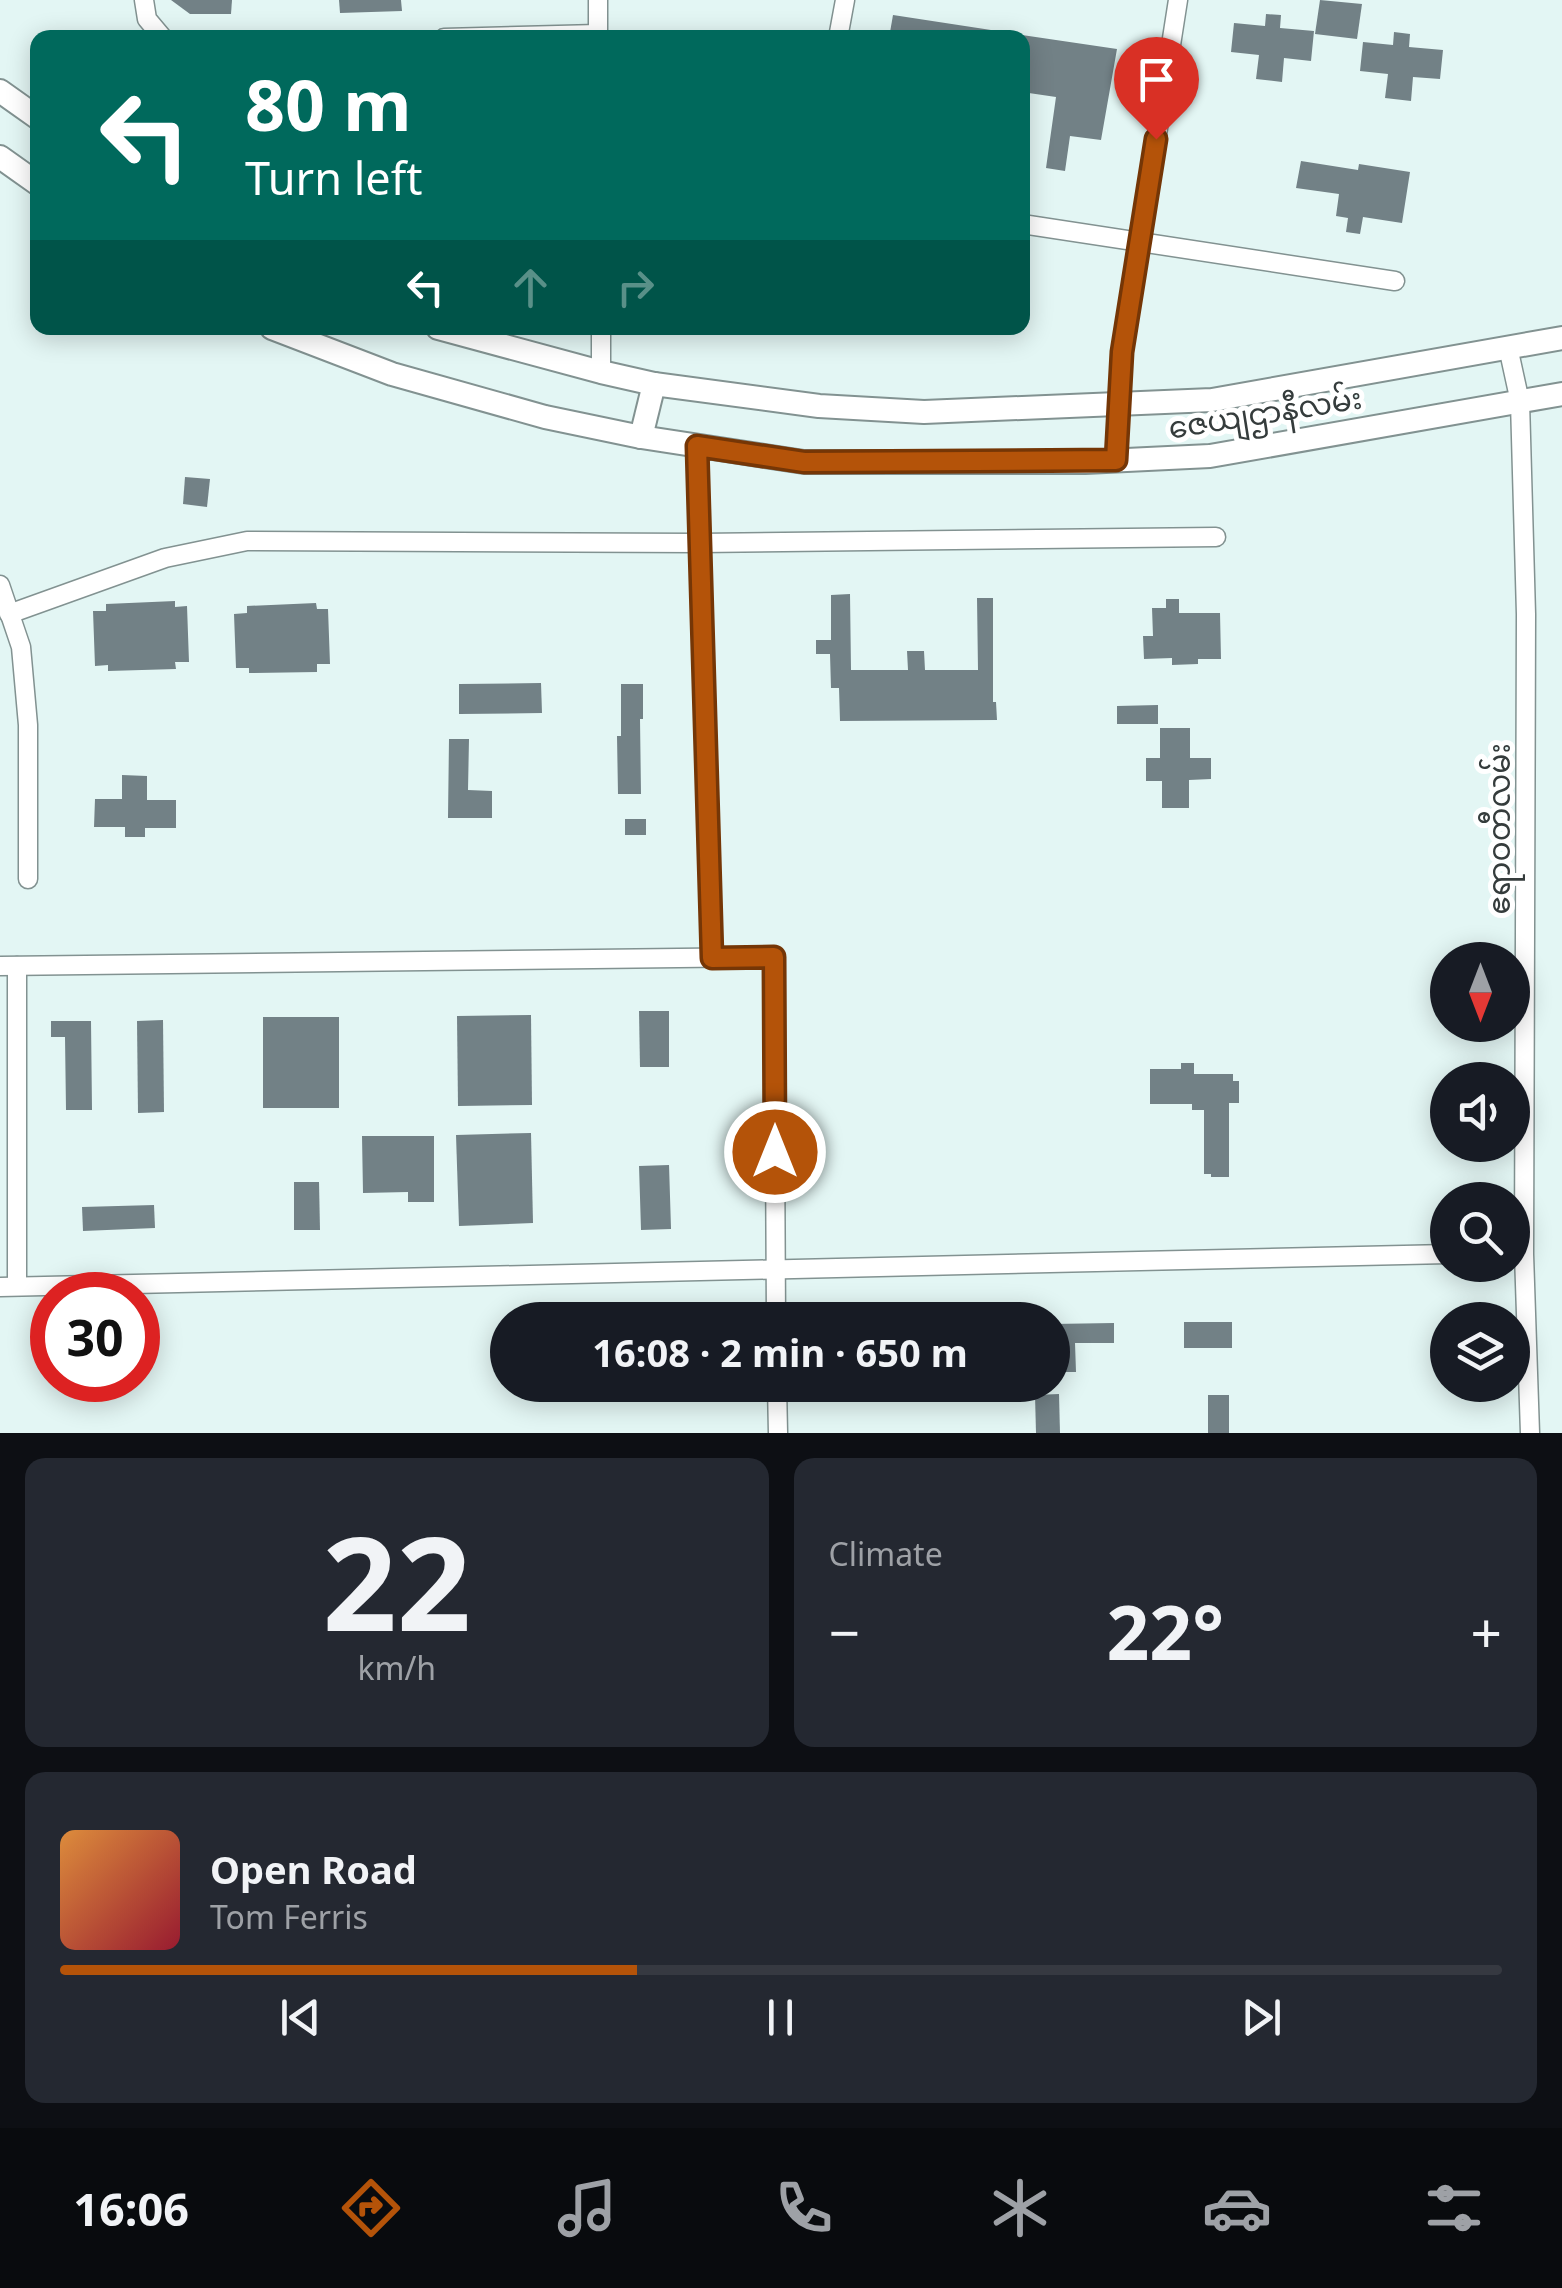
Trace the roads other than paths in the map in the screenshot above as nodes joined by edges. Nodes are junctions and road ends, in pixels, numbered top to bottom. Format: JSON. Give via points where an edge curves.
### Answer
{"nodes":[{"id":1,"x":144,"y":0,"type":"edge"},
{"id":2,"x":598,"y":0,"type":"edge"},
{"id":3,"x":845,"y":0,"type":"edge"},
{"id":4,"x":1178,"y":0,"type":"edge"},
{"id":5,"x":155,"y":30,"type":"edge"},
{"id":6,"x":598,"y":30,"type":"edge"},
{"id":7,"x":839,"y":30,"type":"edge"},
{"id":8,"x":0,"y":91,"type":"edge"},
{"id":9,"x":30,"y":112,"type":"edge"},
{"id":10,"x":0,"y":157,"type":"edge"},
{"id":11,"x":30,"y":178,"type":"edge"},
{"id":12,"x":1030,"y":225,"type":"edge"},
{"id":13,"x":1140,"y":243,"type":"junction"},
{"id":14,"x":1395,"y":281,"type":"dead end"},
{"id":15,"x":290,"y":335,"type":"edge"},
{"id":16,"x":464,"y":335,"type":"edge"},
{"id":17,"x":601,"y":335,"type":"edge"},
{"id":18,"x":1562,"y":338,"type":"edge"},
{"id":19,"x":1508,"y":347,"type":"junction"},
{"id":20,"x":601,"y":372,"type":"junction"},
{"id":21,"x":654,"y":384,"type":"junction"},
{"id":22,"x":1562,"y":394,"type":"edge"},
{"id":23,"x":1520,"y":402,"type":"junction"},
{"id":24,"x":1117,"y":404,"type":"junction"},
{"id":25,"x":641,"y":438,"type":"junction"},
{"id":26,"x":697,"y":446,"type":"junction"},
{"id":27,"x":1116,"y":460,"type":"junction"},
{"id":28,"x":1216,"y":537,"type":"dead end"},
{"id":29,"x":700,"y":542,"type":"junction"},
{"id":30,"x":0,"y":585,"type":"edge"},
{"id":31,"x":8,"y":614,"type":"junction"},
{"id":32,"x":28,"y":880,"type":"dead end"},
{"id":33,"x":712,"y":958,"type":"junction"},
{"id":34,"x":8,"y":966,"type":"edge"},
{"id":35,"x":1519,"y":1182,"type":"edge"},
{"id":36,"x":1430,"y":1254,"type":"edge"},
{"id":37,"x":776,"y":1268,"type":"junction"},
{"id":38,"x":1520,"y":1282,"type":"edge"},
{"id":39,"x":8,"y":1286,"type":"edge"},
{"id":40,"x":776,"y":1302,"type":"edge"},
{"id":41,"x":777,"y":1402,"type":"edge"},
{"id":42,"x":778,"y":1433,"type":"edge"},
{"id":43,"x":1530,"y":1433,"type":"edge"}],
"edges":[{"from":1,"to":5,"type":"street"},
{"from":2,"to":6,"type":"street"},
{"from":3,"to":7,"type":"street"},
{"from":4,"to":13,"type":"street"},
{"from":8,"to":9,"type":"main road"},
{"from":10,"to":11,"type":"main road"},
{"from":12,"to":13,"type":"street"},
{"from":13,"to":14,"type":"street"},
{"from":13,"to":24,"type":"street"},
{"from":15,"to":25,"type":"main road","name":"ဇေယျဌာနီလမ်း","via":[[392,374]]},
{"from":16,"to":20,"type":"main road","name":"ဇေယျဌာနီလမ်း"},
{"from":17,"to":20,"type":"street"},
{"from":18,"to":19,"type":"main road","name":"ဇေယျဌာနီလမ်း"},
{"from":19,"to":23,"type":"street","name":"ဧရာဝတီလမ်း"},
{"from":19,"to":24,"type":"main road","name":"ဇေယျဌာနီလမ်း","via":[[1212,400]]},
{"from":20,"to":21,"type":"main road","name":"ဇေယျဌာနီလမ်း"},
{"from":21,"to":24,"type":"main road","name":"ဇေယျဌာနီလမ်း","via":[[924,412]]},
{"from":21,"to":25,"type":"main road"},
{"from":22,"to":23,"type":"main road","name":"ဇေယျဌာနီလမ်း"},
{"from":23,"to":27,"type":"main road","name":"ဇေယျဌာနီလမ်း","via":[[1210,456]]},
{"from":23,"to":35,"type":"street","name":"ဧရာဝတီလမ်း","via":[[1526,614]]},
{"from":24,"to":27,"type":"street"},
{"from":25,"to":26,"type":"main road","name":"ဇေယျဌာနီလမ်း"},
{"from":26,"to":27,"type":"main road","name":"ဇေယျဌာနီလမ်း","via":[[804,462]]},
{"from":26,"to":29,"type":"street"},
{"from":28,"to":29,"type":"street"},
{"from":29,"to":31,"type":"street","via":[[247,541],[164,558]]},
{"from":29,"to":33,"type":"street"},
{"from":30,"to":31,"type":"street"},
{"from":31,"to":32,"type":"street","via":[[20,648],[28,726]]},
{"from":33,"to":34,"type":"street"},
{"from":33,"to":37,"type":"street","via":[[774,957]]},
{"from":34,"to":39,"type":"street"},
{"from":36,"to":37,"type":"street"},
{"from":37,"to":39,"type":"street"},
{"from":37,"to":40,"type":"street"},
{"from":38,"to":43,"type":"street","name":"ဧရာဝတီလမ်း"},
{"from":41,"to":42,"type":"street"}]}
